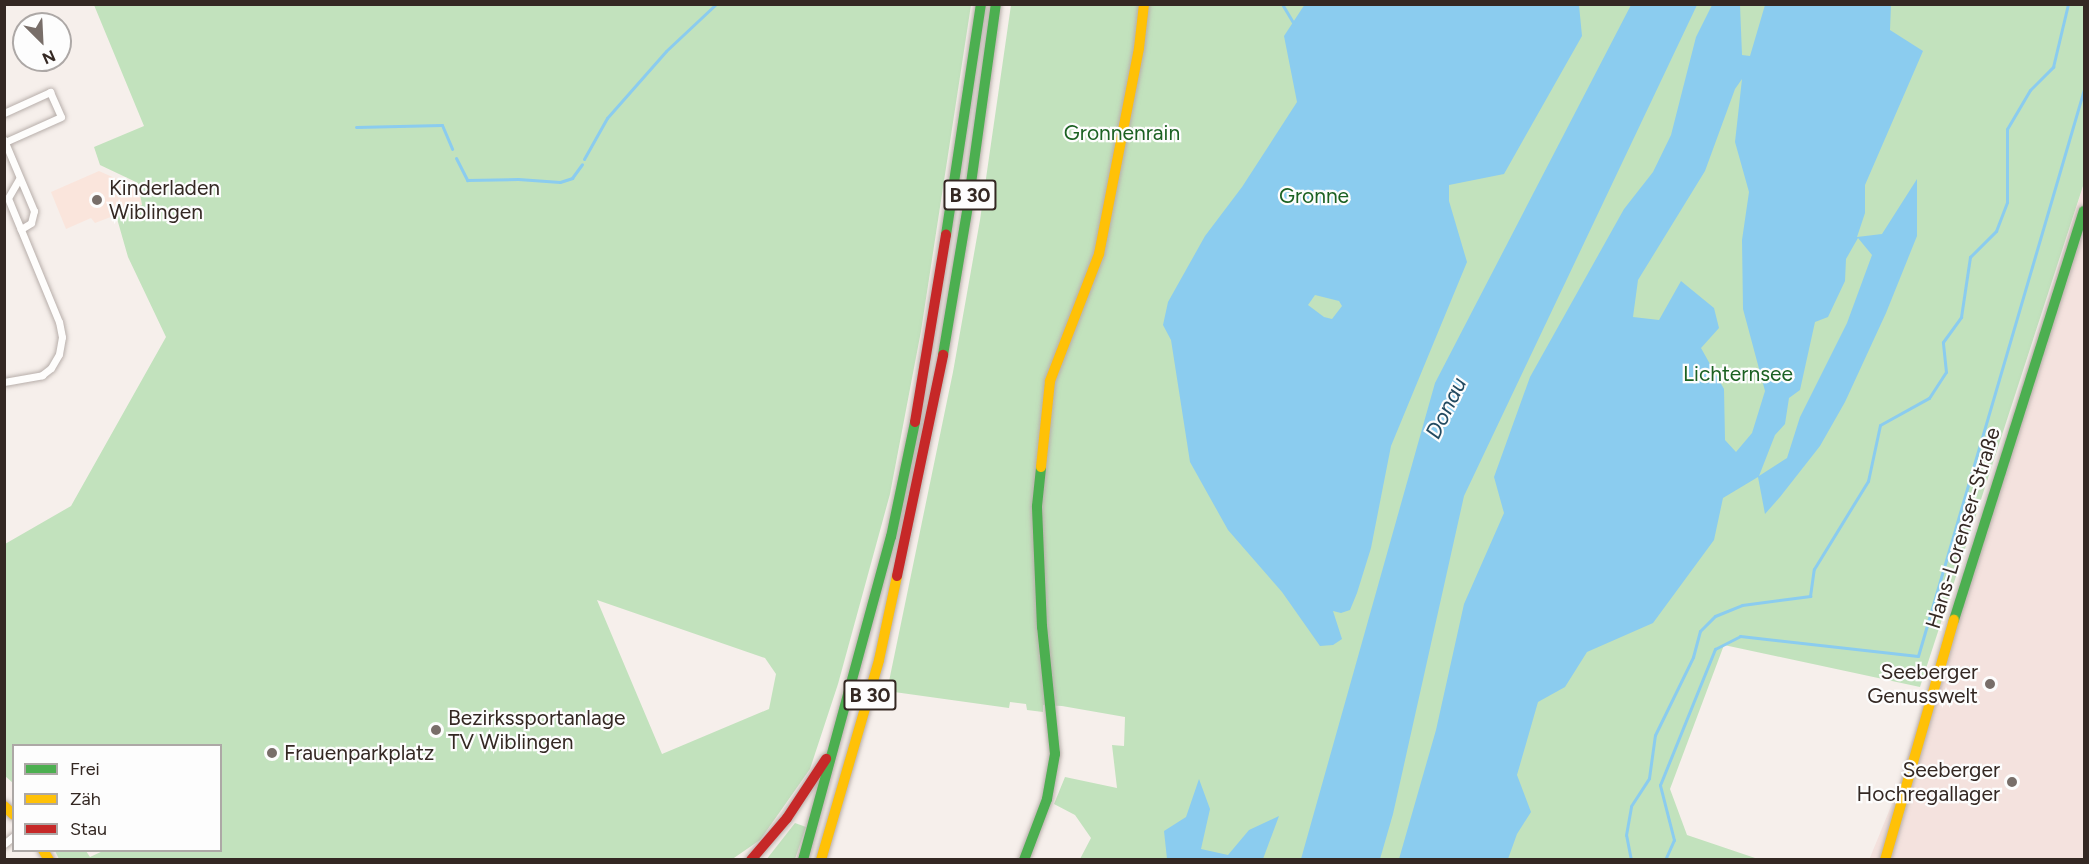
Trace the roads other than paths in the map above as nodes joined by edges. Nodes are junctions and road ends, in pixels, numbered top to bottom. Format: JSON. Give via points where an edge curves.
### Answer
{"nodes":[{"id":1,"x":981,"y":4,"type":"edge"},
{"id":2,"x":996,"y":4,"type":"edge"},
{"id":3,"x":1144,"y":4,"type":"edge"},
{"id":4,"x":4,"y":113,"type":"edge"},
{"id":5,"x":5,"y":141,"type":"edge"},
{"id":6,"x":19,"y":179,"type":"junction"},
{"id":7,"x":2085,"y":211,"type":"edge"},
{"id":8,"x":21,"y":229,"type":"junction"},
{"id":9,"x":4,"y":382,"type":"edge"},
{"id":10,"x":835,"y":745,"type":"junction"},
{"id":11,"x":823,"y":856,"type":"edge"},
{"id":12,"x":751,"y":860,"type":"edge"},
{"id":13,"x":803,"y":860,"type":"edge"},
{"id":14,"x":1024,"y":860,"type":"edge"},
{"id":15,"x":1885,"y":860,"type":"edge"}],
"edges":[{"from":1,"to":10,"type":"main road","number":"B 30","via":[[913,431],[891,537]]},
{"from":2,"to":11,"type":"main road","number":"B 30","via":[[938,385],[879,660]]},
{"from":3,"to":14,"type":"main road","via":[[1099,254],[1050,381],[1046,408],[1037,506],[1042,627],[1055,754],[1047,799]]},
{"from":4,"to":5,"type":"street","via":[[50,92],[61,117]]},
{"from":5,"to":6,"type":"street"},
{"from":6,"to":8,"type":"street","via":[[8,198]]},
{"from":6,"to":8,"type":"street","via":[[34,211],[31,223]]},
{"from":7,"to":15,"type":"main road","name":"Hans-Lorenser-Straße","via":[[1958,607]]},
{"from":8,"to":9,"type":"street","via":[[62,337],[59,354],[42,375]]},
{"from":10,"to":12,"type":"main road","via":[[787,818]]},
{"from":10,"to":13,"type":"main road","number":"B 30"}]}
